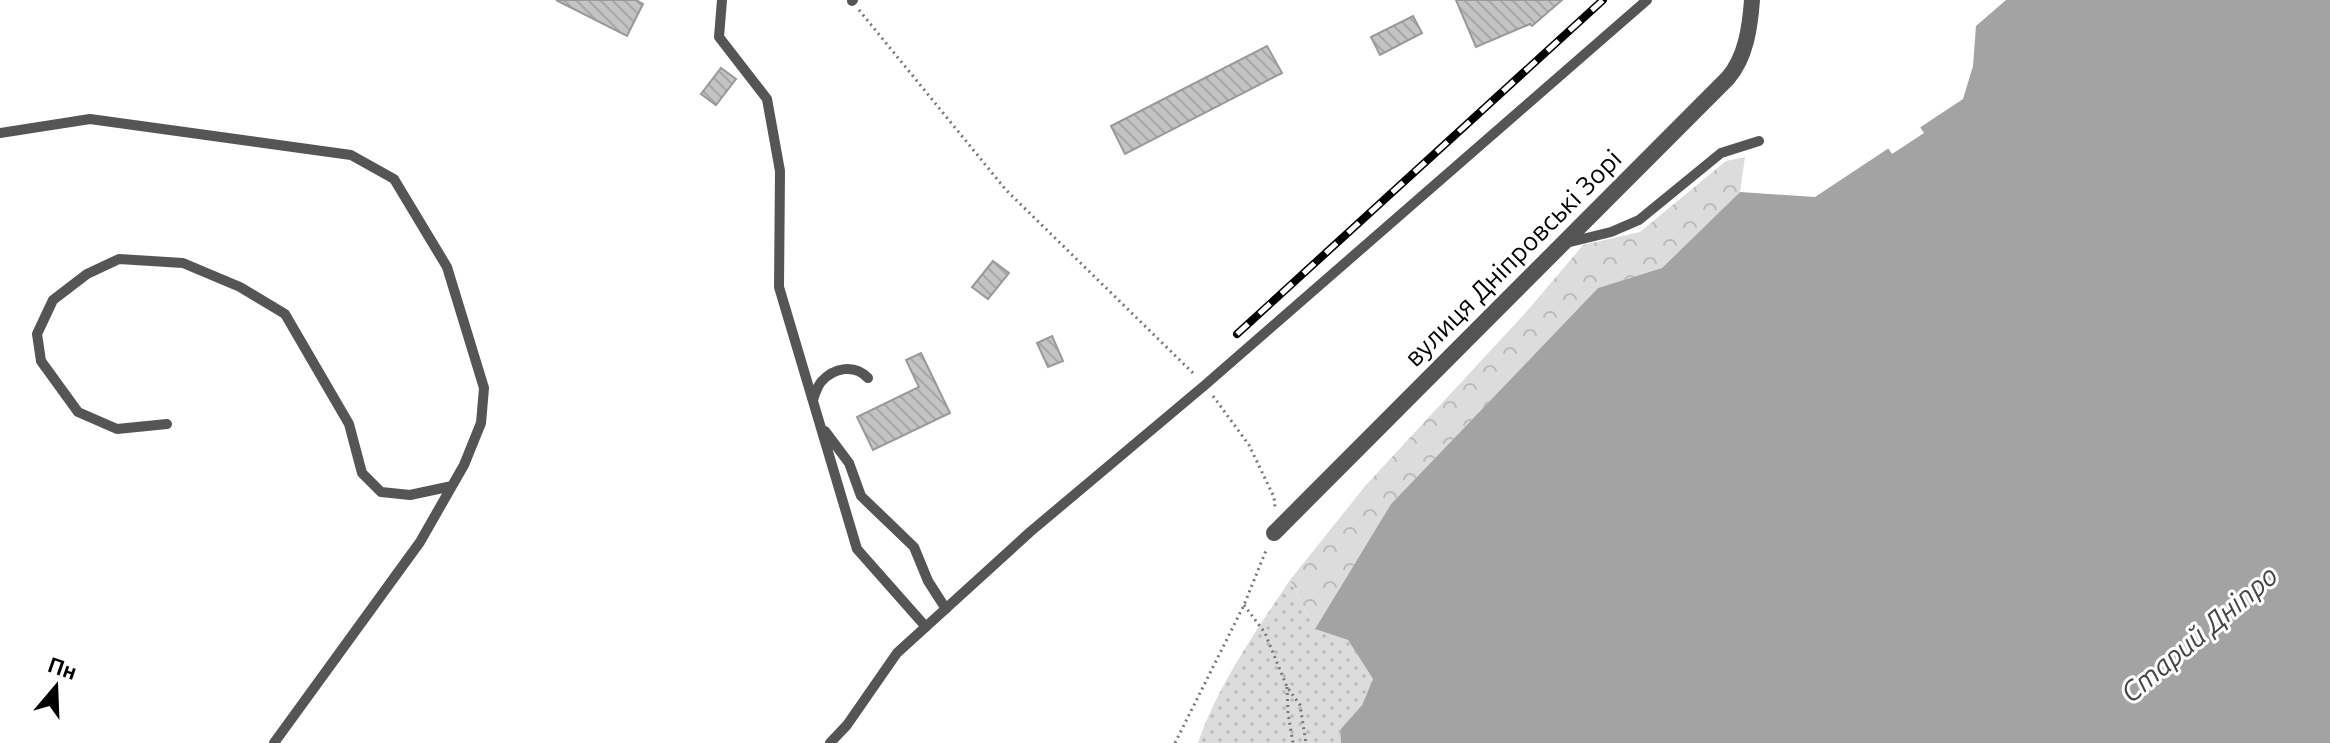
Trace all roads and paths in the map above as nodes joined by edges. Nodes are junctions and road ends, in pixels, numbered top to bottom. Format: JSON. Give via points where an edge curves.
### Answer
{"nodes":[{"id":1,"x":722,"y":0,"type":"edge"},
{"id":2,"x":852,"y":0,"type":"edge"},
{"id":3,"x":1647,"y":0,"type":"edge"},
{"id":4,"x":1752,"y":0,"type":"edge"},
{"id":5,"x":0,"y":133,"type":"edge"},
{"id":6,"x":1759,"y":141,"type":"dead end"},
{"id":7,"x":1560,"y":244,"type":"junction"},
{"id":8,"x":868,"y":378,"type":"dead end"},
{"id":9,"x":1205,"y":385,"type":"junction"},
{"id":10,"x":813,"y":400,"type":"junction"},
{"id":11,"x":819,"y":423,"type":"junction"},
{"id":12,"x":167,"y":424,"type":"dead end"},
{"id":13,"x":452,"y":486,"type":"junction"},
{"id":14,"x":1274,"y":533,"type":"junction"},
{"id":15,"x":1244,"y":605,"type":"junction"},
{"id":16,"x":946,"y":609,"type":"junction"},
{"id":17,"x":926,"y":627,"type":"junction"},
{"id":18,"x":1287,"y":687,"type":"junction"},
{"id":19,"x":274,"y":743,"type":"edge"},
{"id":20,"x":830,"y":743,"type":"edge"},
{"id":21,"x":1175,"y":743,"type":"edge"},
{"id":22,"x":1293,"y":743,"type":"edge"},
{"id":23,"x":1306,"y":743,"type":"edge"}],
"edges":[{"from":1,"to":10,"type":"lane","via":[[719,37],[767,99],[780,171],[779,287]]},
{"from":2,"to":9,"type":"path","via":[[1006,190]]},
{"from":3,"to":9,"type":"lane"},
{"from":4,"to":7,"type":"street","name":"вулиця Дніпровські Зорі","via":[[1734,72]]},
{"from":5,"to":13,"type":"lane","via":[[90,119],[351,155],[394,179],[447,267],[484,388],[481,423]]},
{"from":6,"to":7,"type":"lane","via":[[1721,153],[1639,220]]},
{"from":7,"to":14,"type":"street","name":"вулиця Дніпровські Зорі"},
{"from":8,"to":10,"type":"lane","via":[[848,368],[833,372],[819,383]]},
{"from":9,"to":14,"type":"path","via":[[1249,445],[1274,497]]},
{"from":9,"to":16,"type":"lane"},
{"from":10,"to":11,"type":"lane"},
{"from":11,"to":16,"type":"lane","via":[[849,463],[861,496],[914,547]]},
{"from":11,"to":17,"type":"lane","via":[[857,549]]},
{"from":12,"to":13,"type":"lane","via":[[117,429],[78,412],[41,361],[37,334],[53,300],[87,274],[119,259],[183,263],[240,287],[285,314],[349,424],[362,473],[381,492],[410,495]]},
{"from":13,"to":19,"type":"lane","via":[[420,542]]},
{"from":14,"to":15,"type":"path"},
{"from":15,"to":18,"type":"path","via":[[1265,633]]},
{"from":15,"to":21,"type":"path"},
{"from":16,"to":17,"type":"lane"},
{"from":17,"to":20,"type":"lane","via":[[897,653]]},
{"from":18,"to":22,"type":"path"},
{"from":18,"to":23,"type":"path","via":[[1300,705]]}]}
